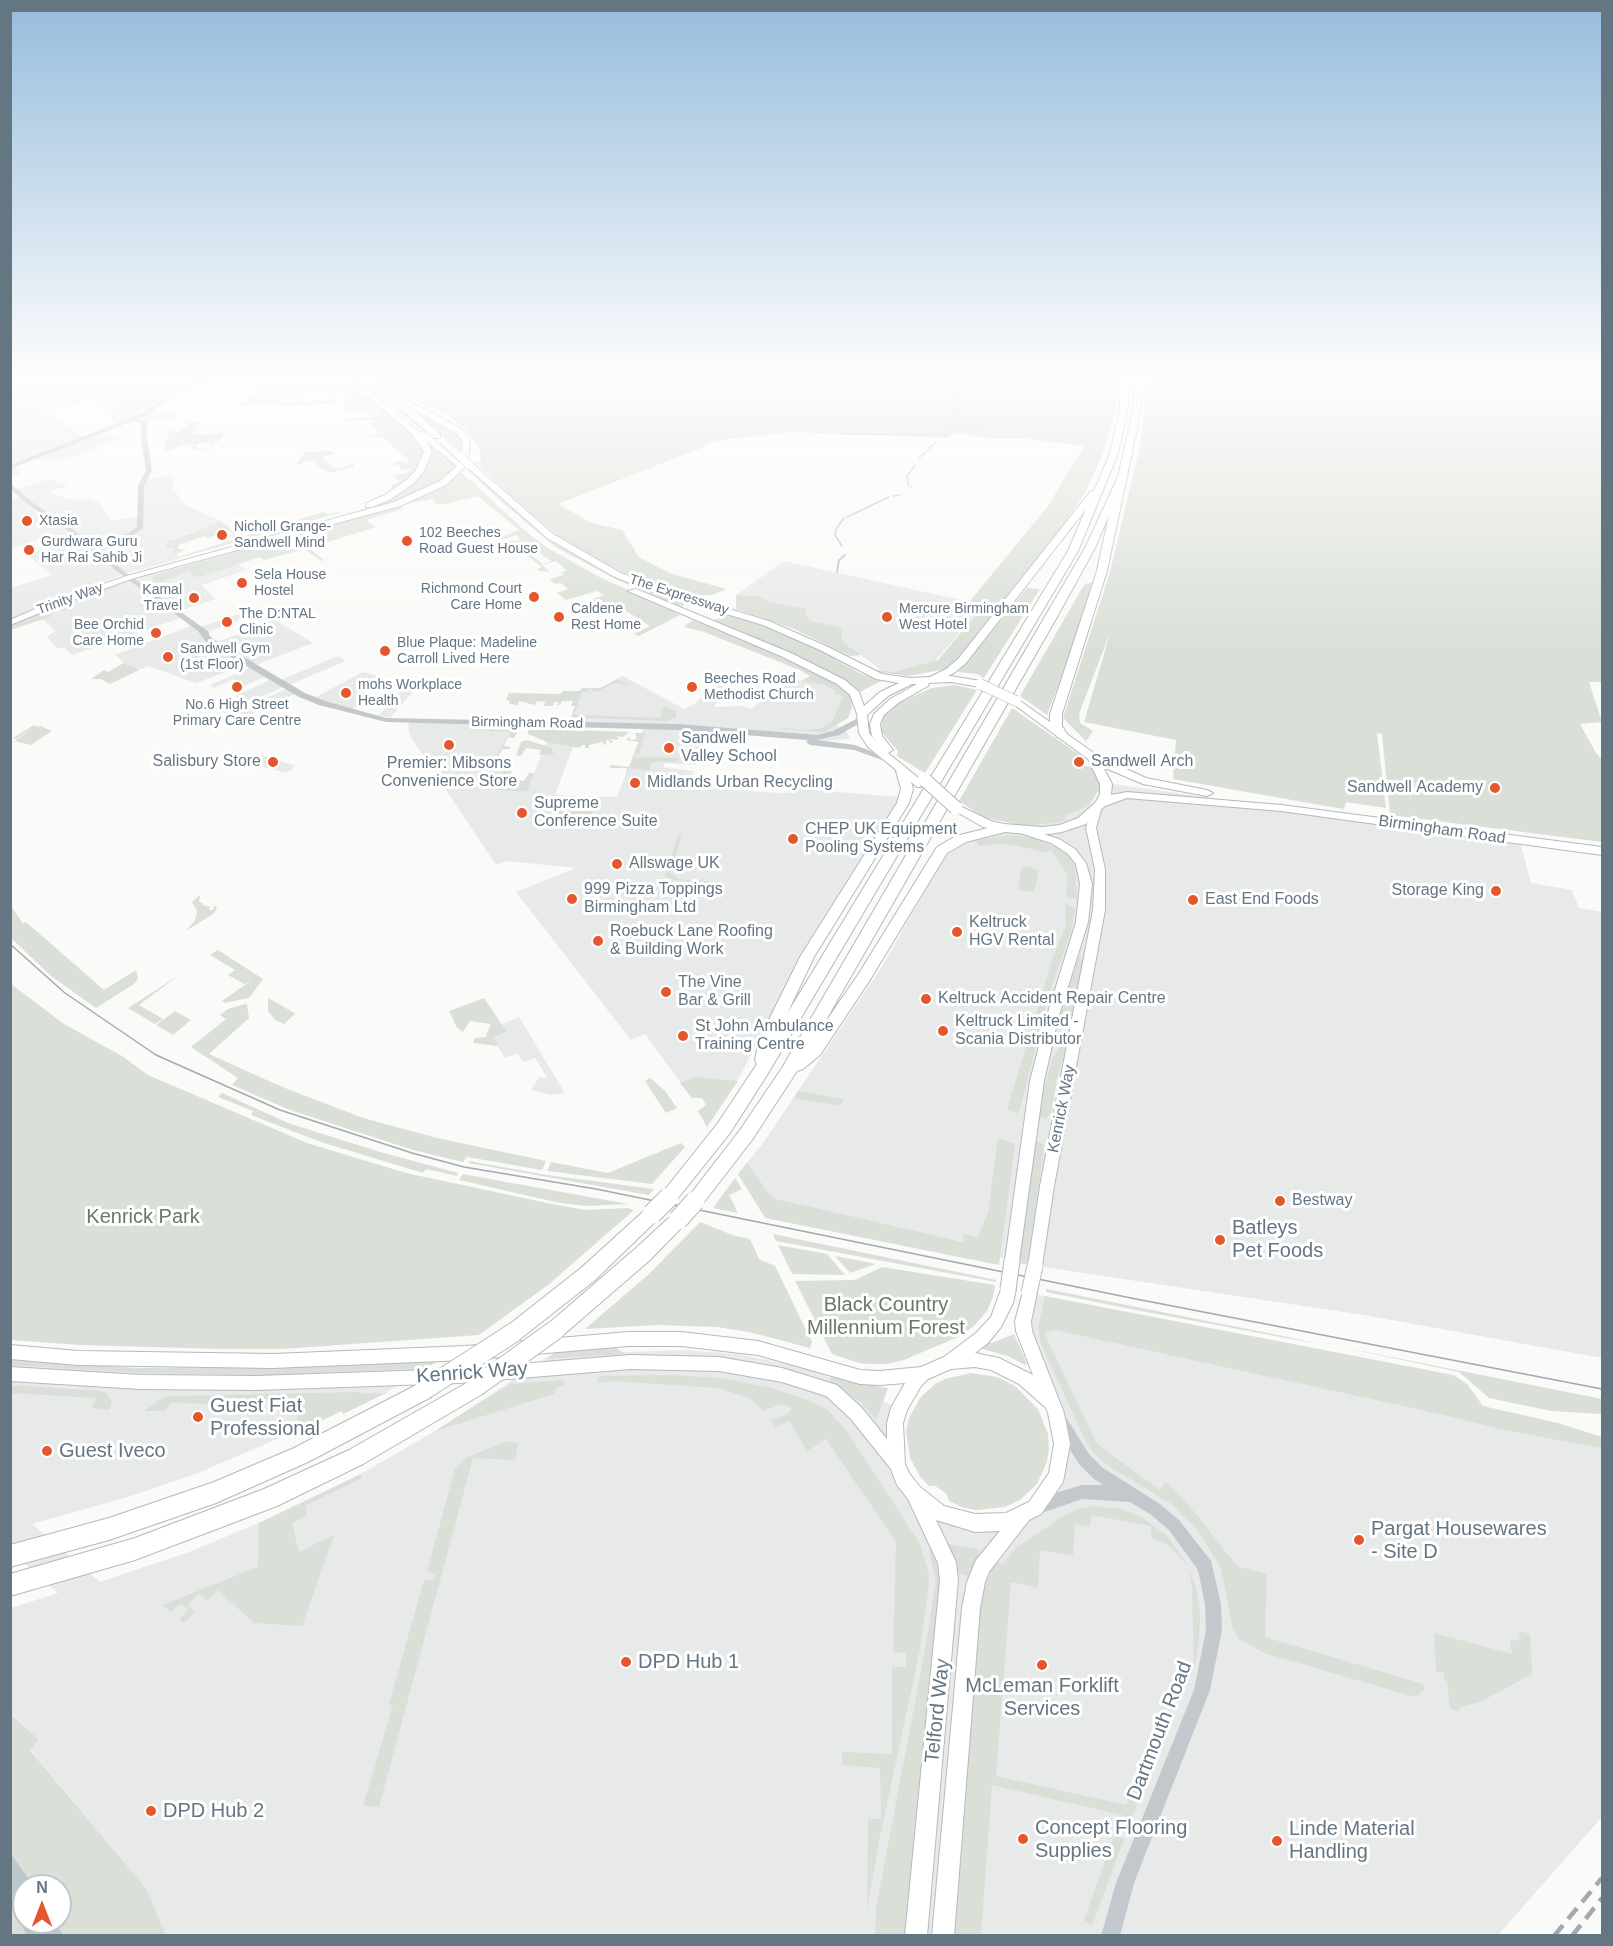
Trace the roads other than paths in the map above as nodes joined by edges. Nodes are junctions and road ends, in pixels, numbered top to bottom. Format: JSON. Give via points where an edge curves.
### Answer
{"nodes":[{"id":1,"x":144,"y":467,"type":"edge"},
{"id":2,"x":422,"y":467,"type":"edge"},
{"id":3,"x":461,"y":467,"type":"edge"},
{"id":4,"x":466,"y":467,"type":"edge"},
{"id":5,"x":466,"y":467,"type":"edge"},
{"id":6,"x":1109,"y":467,"type":"edge"},
{"id":7,"x":1124,"y":467,"type":"edge"},
{"id":8,"x":1106,"y":477,"type":"junction"},
{"id":9,"x":1121,"y":478,"type":"junction"},
{"id":10,"x":10,"y":486,"type":"edge"},
{"id":11,"x":90,"y":545,"type":"junction"},
{"id":12,"x":127,"y":576,"type":"junction"},
{"id":13,"x":10,"y":616,"type":"edge"},
{"id":14,"x":10,"y":623,"type":"edge"},
{"id":15,"x":934,"y":679,"type":"junction"},
{"id":16,"x":910,"y":681,"type":"junction"},
{"id":17,"x":862,"y":716,"type":"junction"},
{"id":18,"x":655,"y":727,"type":"junction"},
{"id":19,"x":1061,"y":734,"type":"junction"},
{"id":20,"x":1092,"y":757,"type":"junction"},
{"id":21,"x":885,"y":758,"type":"junction"},
{"id":22,"x":902,"y":771,"type":"junction"},
{"id":23,"x":922,"y":781,"type":"junction"},
{"id":24,"x":1099,"y":807,"type":"junction"},
{"id":25,"x":1281,"y":808,"type":"junction"},
{"id":26,"x":1004,"y":828,"type":"junction"},
{"id":27,"x":1024,"y":831,"type":"junction"},
{"id":28,"x":1602,"y":851,"type":"edge"},
{"id":29,"x":761,"y":1071,"type":"junction"},
{"id":30,"x":788,"y":1072,"type":"junction"},
{"id":31,"x":10,"y":1352,"type":"edge"},
{"id":32,"x":950,"y":1362,"type":"junction"},
{"id":33,"x":10,"y":1374,"type":"edge"},
{"id":34,"x":922,"y":1374,"type":"junction"},
{"id":35,"x":1054,"y":1408,"type":"junction"},
{"id":36,"x":897,"y":1464,"type":"junction"},
{"id":37,"x":914,"y":1493,"type":"junction"},
{"id":38,"x":1132,"y":1496,"type":"junction"},
{"id":39,"x":1029,"y":1512,"type":"junction"},
{"id":40,"x":10,"y":1556,"type":"edge"},
{"id":41,"x":10,"y":1585,"type":"edge"},
{"id":42,"x":916,"y":1935,"type":"edge"},
{"id":43,"x":943,"y":1935,"type":"edge"},
{"id":44,"x":1110,"y":1935,"type":"edge"}],
"edges":[{"from":1,"to":11,"type":"street","via":[[140,528]]},
{"from":2,"to":12,"type":"highway","via":[[405,486],[371,504]]},
{"from":3,"to":12,"type":"highway","via":[[443,483],[397,504]]},
{"from":4,"to":16,"type":"highway","name":"The Expressway","via":[[550,536],[585,558],[647,587],[792,634],[880,677]]},
{"from":5,"to":17,"type":"highway","name":"The Expressway","via":[[547,544],[616,583],[841,682],[855,694]]},
{"from":6,"to":8,"type":"highway"},
{"from":7,"to":9,"type":"highway"},
{"from":8,"to":15,"type":"highway","via":[[962,660]]},
{"from":8,"to":29,"type":"highway","via":[[1073,551]]},
{"from":9,"to":19,"type":"highway","via":[[1102,571],[1056,714]]},
{"from":9,"to":30,"type":"highway","via":[[1058,607]]},
{"from":10,"to":11,"type":"street","name":"Birmingham Road"},
{"from":11,"to":12,"type":"street","name":"Birmingham Road"},
{"from":12,"to":13,"type":"main road","name":"Trinity Way"},
{"from":12,"to":14,"type":"main road","name":"Trinity Way"},
{"from":12,"to":18,"type":"street","name":"Birmingham Road","via":[[210,641],[285,687],[322,703],[386,720]]},
{"from":15,"to":16,"type":"highway"},
{"from":15,"to":19,"type":"highway","name":"Birmingham Road","bridge":true,"via":[[980,684],[1016,702]]},
{"from":15,"to":23,"type":"highway","via":[[888,705],[875,724],[885,749]]},
{"from":16,"to":17,"type":"highway","via":[[875,700]]},
{"from":17,"to":18,"type":"street","name":"Birmingham Road","via":[[836,733],[817,738],[731,729]]},
{"from":17,"to":21,"type":"highway","name":"The Expressway","via":[[864,733]]},
{"from":18,"to":21,"type":"street","name":"Birmingham Road","via":[[836,745]]},
{"from":19,"to":20,"type":"highway","name":"Birmingham Road"},
{"from":20,"to":24,"type":"highway","via":[[1106,783],[1106,794]]},
{"from":20,"to":25,"type":"highway","name":"Birmingham Road","via":[[1143,781]]},
{"from":21,"to":22,"type":"highway","name":"The Expressway"},
{"from":22,"to":23,"type":"highway","name":"The Expressway"},
{"from":22,"to":29,"type":"highway","via":[[907,789],[903,803],[807,957],[767,1040]]},
{"from":23,"to":26,"type":"highway","name":"Birmingham Road","bridge":true,"via":[[974,819]]},
{"from":24,"to":25,"type":"highway","name":"Birmingham Road","via":[[1114,798],[1144,795]]},
{"from":24,"to":27,"type":"highway","name":"Birmingham Road","via":[[1082,821],[1062,828]]},
{"from":24,"to":35,"type":"main road","name":"Kenrick Way","bridge":true,"via":[[1091,828],[1100,869],[1099,910],[1023,1321],[1023,1331]]},
{"from":25,"to":28,"type":"highway","name":"Birmingham Road"},
{"from":26,"to":27,"type":"highway","name":"Birmingham Road"},
{"from":26,"to":30,"type":"highway","via":[[961,839],[942,850],[814,1052]]},
{"from":27,"to":32,"type":"main road","name":"Kenrick Way","bridge":true,"via":[[1055,841],[1081,863],[1086,884],[1082,922],[1037,1082],[1005,1303],[982,1338]]},
{"from":29,"to":40,"type":"highway","bridge":true,"via":[[724,1128],[669,1197],[588,1274],[513,1333],[424,1390],[348,1432],[216,1492],[109,1530]]},
{"from":30,"to":41,"type":"highway","bridge":true,"via":[[746,1135],[678,1220],[555,1330],[477,1386],[356,1457],[269,1498],[135,1549]]},
{"from":31,"to":34,"type":"main road","name":"Kenrick Way","via":[[78,1358],[273,1361],[681,1339],[758,1348],[860,1377]]},
{"from":32,"to":34,"type":"main road"},
{"from":32,"to":35,"type":"main road","via":[[975,1360],[1010,1370],[1035,1387]]},
{"from":33,"to":36,"type":"main road","name":"Kenrick Way","via":[[141,1382],[256,1383],[459,1376],[630,1362],[719,1364],[782,1375],[831,1390],[856,1413]]},
{"from":34,"to":36,"type":"main road","via":[[899,1408],[894,1434]]},
{"from":35,"to":38,"type":"street","name":"Dartmouth Road","via":[[1084,1459]]},
{"from":35,"to":39,"type":"main road","via":[[1062,1444],[1057,1476]]},
{"from":36,"to":37,"type":"main road"},
{"from":37,"to":39,"type":"main road","via":[[940,1513],[975,1523],[1007,1522]]},
{"from":37,"to":42,"type":"main road","name":"Telford Way","via":[[947,1562],[950,1580]]},
{"from":38,"to":39,"type":"street","name":"Dartmouth Road","via":[[1082,1492]]},
{"from":38,"to":44,"type":"street","name":"Dartmouth Road","via":[[1174,1525],[1205,1567],[1214,1630],[1202,1690],[1129,1872]]},
{"from":39,"to":43,"type":"main road","name":"Telford Way","via":[[982,1566],[972,1599]]}]}
